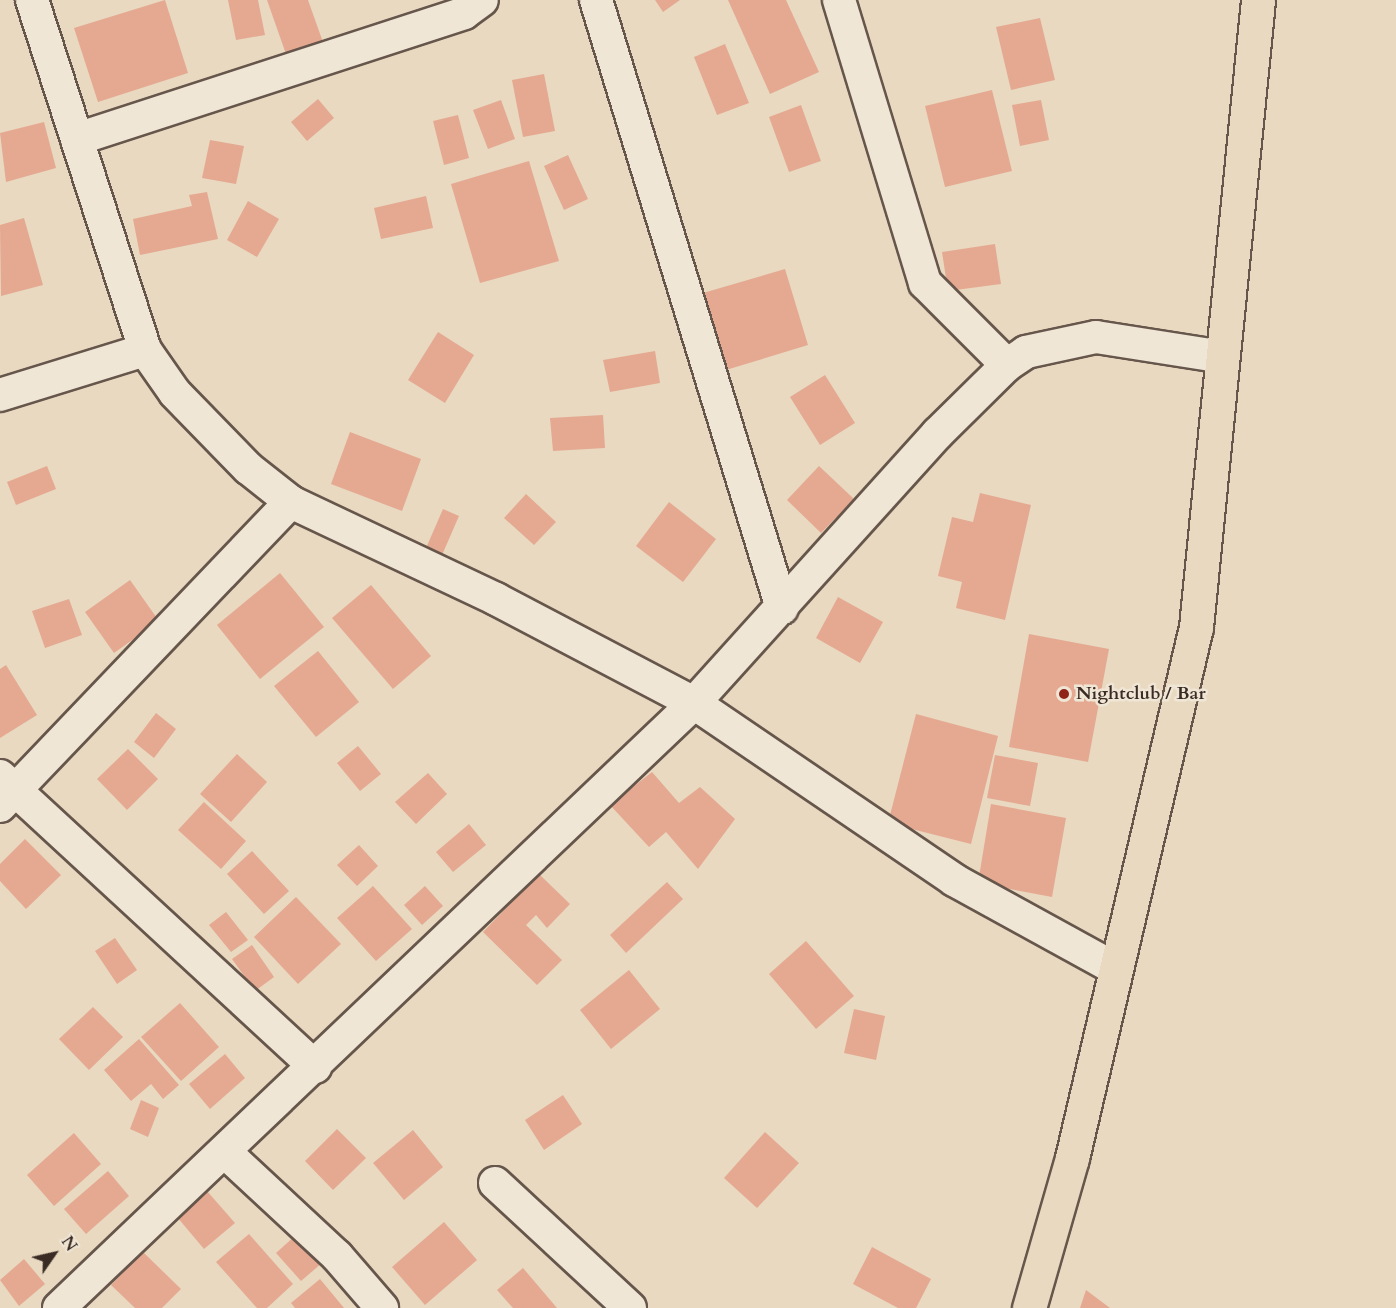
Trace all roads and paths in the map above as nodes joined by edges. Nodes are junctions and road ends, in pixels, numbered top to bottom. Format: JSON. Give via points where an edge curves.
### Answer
{"nodes":[{"id":1,"x":32,"y":0,"type":"edge"},
{"id":2,"x":482,"y":0,"type":"edge"},
{"id":3,"x":596,"y":0,"type":"edge"},
{"id":4,"x":839,"y":0,"type":"edge"},
{"id":5,"x":1258,"y":0,"type":"edge"},
{"id":6,"x":77,"y":140,"type":"junction"},
{"id":7,"x":145,"y":350,"type":"junction"},
{"id":8,"x":1223,"y":357,"type":"junction"},
{"id":9,"x":1007,"y":365,"type":"junction"},
{"id":10,"x":0,"y":395,"type":"edge"},
{"id":11,"x":291,"y":502,"type":"junction"},
{"id":12,"x":782,"y":608,"type":"junction"},
{"id":13,"x":694,"y":703,"type":"junction"},
{"id":14,"x":6,"y":790,"type":"edge"},
{"id":15,"x":1116,"y":969,"type":"junction"},
{"id":16,"x":315,"y":1066,"type":"junction"},
{"id":17,"x":225,"y":1152,"type":"junction"},
{"id":18,"x":495,"y":1183,"type":"dead end"},
{"id":19,"x":59,"y":1308,"type":"edge"},
{"id":20,"x":382,"y":1308,"type":"edge"},
{"id":21,"x":630,"y":1308,"type":"edge"},
{"id":22,"x":1029,"y":1308,"type":"edge"}],
"edges":[{"from":1,"to":6,"type":"street"},
{"from":2,"to":6,"type":"street","via":[[464,13]]},
{"from":3,"to":12,"type":"street"},
{"from":4,"to":9,"type":"street","via":[[925,283]]},
{"from":5,"to":8,"type":"main road"},
{"from":6,"to":7,"type":"street"},
{"from":7,"to":10,"type":"street"},
{"from":7,"to":11,"type":"street","via":[[210,433]]},
{"from":8,"to":9,"type":"street","via":[[1096,338],[1026,352]]},
{"from":8,"to":15,"type":"main road","via":[[1196,627]]},
{"from":9,"to":12,"type":"street","via":[[938,434]]},
{"from":11,"to":13,"type":"street","via":[[496,599]]},
{"from":11,"to":14,"type":"street"},
{"from":12,"to":13,"type":"street"},
{"from":13,"to":15,"type":"street","via":[[954,880]]},
{"from":13,"to":16,"type":"street"},
{"from":14,"to":16,"type":"street"},
{"from":15,"to":22,"type":"main road","via":[[1072,1158]]},
{"from":16,"to":17,"type":"street"},
{"from":17,"to":19,"type":"street"},
{"from":17,"to":20,"type":"street","via":[[337,1256]]},
{"from":18,"to":21,"type":"street"}]}
